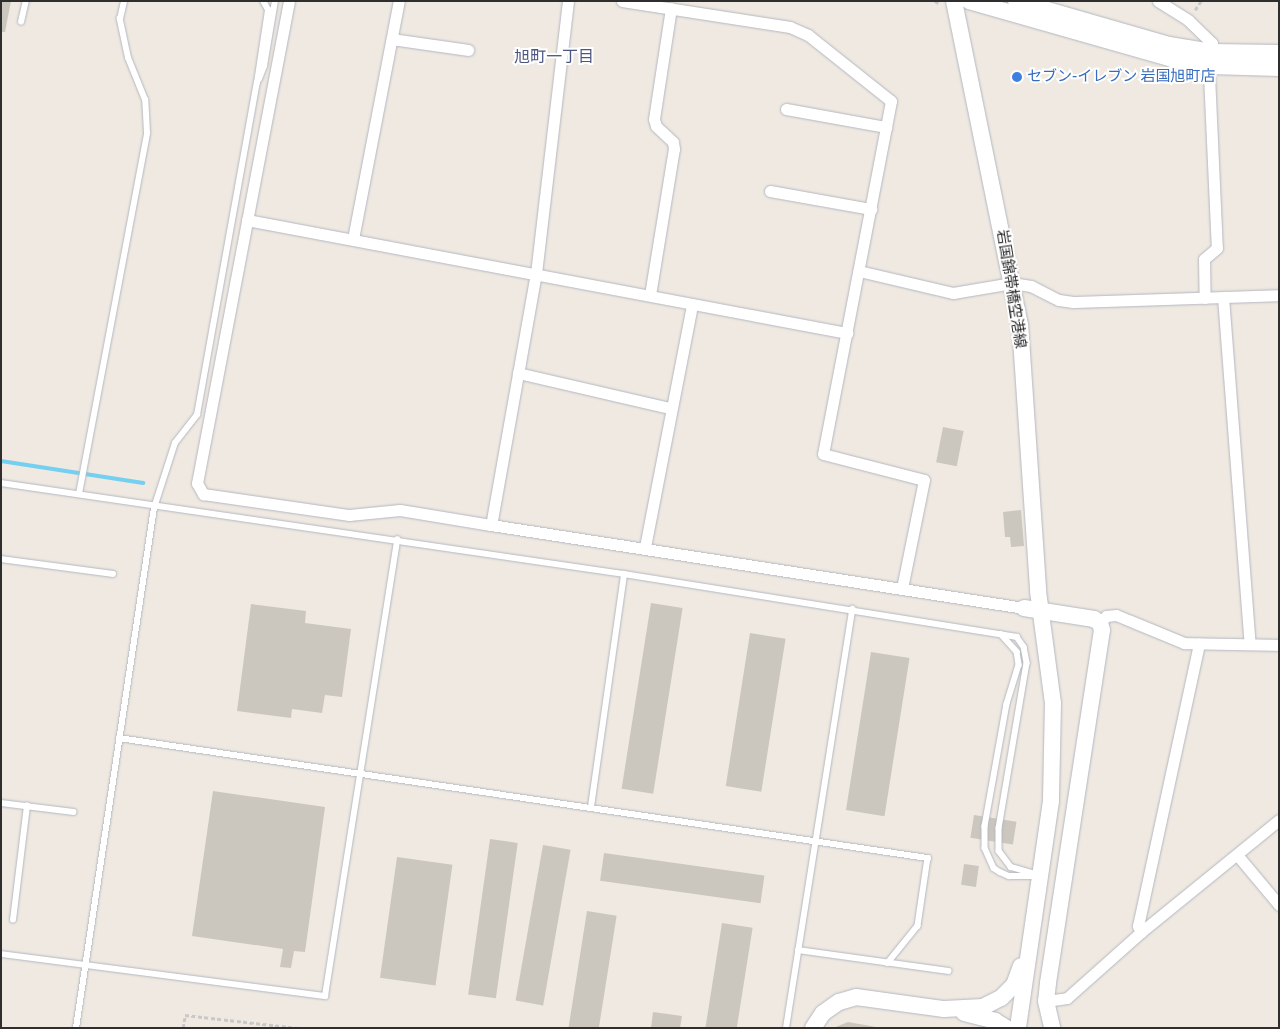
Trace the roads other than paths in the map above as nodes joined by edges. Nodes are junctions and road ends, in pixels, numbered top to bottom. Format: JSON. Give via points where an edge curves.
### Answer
{"nodes":[{"id":1,"x":26,"y":1,"type":"edge"},
{"id":2,"x":124,"y":1,"type":"edge"},
{"id":3,"x":263,"y":1,"type":"edge"},
{"id":4,"x":275,"y":1,"type":"edge"},
{"id":5,"x":289,"y":1,"type":"edge"},
{"id":6,"x":400,"y":1,"type":"edge"},
{"id":7,"x":568,"y":1,"type":"edge"},
{"id":8,"x":622,"y":1,"type":"edge"},
{"id":9,"x":954,"y":1,"type":"edge"},
{"id":10,"x":969,"y":1,"type":"edge"},
{"id":11,"x":1016,"y":1,"type":"edge"},
{"id":12,"x":1158,"y":1,"type":"edge"},
{"id":13,"x":671,"y":8,"type":"junction"},
{"id":14,"x":21,"y":22,"type":"dead end"},
{"id":15,"x":392,"y":38,"type":"junction"},
{"id":16,"x":468,"y":50,"type":"dead end"},
{"id":17,"x":1279,"y":53,"type":"edge"},
{"id":18,"x":1212,"y":59,"type":"junction"},
{"id":19,"x":1279,"y":68,"type":"edge"},
{"id":20,"x":257,"y":83,"type":"junction"},
{"id":21,"x":786,"y":109,"type":"dead end"},
{"id":22,"x":886,"y":127,"type":"junction"},
{"id":23,"x":770,"y":191,"type":"dead end"},
{"id":24,"x":871,"y":210,"type":"junction"},
{"id":25,"x":247,"y":220,"type":"junction"},
{"id":26,"x":353,"y":239,"type":"junction"},
{"id":27,"x":859,"y":272,"type":"junction"},
{"id":28,"x":536,"y":273,"type":"junction"},
{"id":29,"x":1012,"y":284,"type":"junction"},
{"id":30,"x":650,"y":295,"type":"junction"},
{"id":31,"x":1279,"y":295,"type":"edge"},
{"id":32,"x":1223,"y":297,"type":"junction"},
{"id":33,"x":1205,"y":298,"type":"junction"},
{"id":34,"x":692,"y":305,"type":"junction"},
{"id":35,"x":847,"y":333,"type":"junction"},
{"id":36,"x":518,"y":373,"type":"junction"},
{"id":37,"x":670,"y":408,"type":"junction"},
{"id":38,"x":1,"y":483,"type":"edge"},
{"id":39,"x":79,"y":494,"type":"junction"},
{"id":40,"x":154,"y":508,"type":"junction"},
{"id":41,"x":491,"y":525,"type":"junction"},
{"id":42,"x":397,"y":540,"type":"junction"},
{"id":43,"x":645,"y":547,"type":"junction"},
{"id":44,"x":1,"y":558,"type":"edge"},
{"id":45,"x":114,"y":574,"type":"dead end"},
{"id":46,"x":624,"y":574,"type":"junction"},
{"id":47,"x":902,"y":588,"type":"junction"},
{"id":48,"x":1024,"y":608,"type":"joint"},
{"id":49,"x":852,"y":609,"type":"junction"},
{"id":50,"x":1041,"y":610,"type":"junction"},
{"id":51,"x":1100,"y":623,"type":"junction"},
{"id":52,"x":1000,"y":634,"type":"junction"},
{"id":53,"x":1199,"y":644,"type":"junction"},
{"id":54,"x":1250,"y":644,"type":"junction"},
{"id":55,"x":1279,"y":645,"type":"edge"},
{"id":56,"x":120,"y":738,"type":"junction"},
{"id":57,"x":363,"y":772,"type":"junction"},
{"id":58,"x":1,"y":803,"type":"edge"},
{"id":59,"x":27,"y":806,"type":"junction"},
{"id":60,"x":591,"y":807,"type":"junction"},
{"id":61,"x":73,"y":812,"type":"dead end"},
{"id":62,"x":1279,"y":820,"type":"edge"},
{"id":63,"x":816,"y":842,"type":"junction"},
{"id":64,"x":1238,"y":856,"type":"junction"},
{"id":65,"x":1041,"y":876,"type":"junction"},
{"id":66,"x":1037,"y":896,"type":"junction"},
{"id":67,"x":1279,"y":905,"type":"edge"},
{"id":68,"x":13,"y":920,"type":"dead end"},
{"id":69,"x":1140,"y":932,"type":"junction"},
{"id":70,"x":798,"y":950,"type":"junction"},
{"id":71,"x":1,"y":954,"type":"edge"},
{"id":72,"x":888,"y":963,"type":"junction"},
{"id":73,"x":85,"y":965,"type":"junction"},
{"id":74,"x":949,"y":971,"type":"dead end"},
{"id":75,"x":1046,"y":1001,"type":"junction"},
{"id":76,"x":944,"y":1009,"type":"junction"},
{"id":77,"x":76,"y":1028,"type":"edge"},
{"id":78,"x":786,"y":1028,"type":"edge"},
{"id":79,"x":813,"y":1028,"type":"edge"},
{"id":80,"x":1006,"y":1028,"type":"edge"},
{"id":81,"x":1018,"y":1028,"type":"edge"},
{"id":82,"x":1052,"y":1028,"type":"edge"}],
"edges":[{"from":1,"to":14,"type":"lane"},
{"from":2,"to":39,"type":"lane","via":[[120,20],[128,58],[145,100],[146,133]]},
{"from":3,"to":20,"type":"lane","via":[[268,10]]},
{"from":4,"to":20,"type":"lane","via":[[264,66]]},
{"from":5,"to":25,"type":"street"},
{"from":6,"to":15,"type":"street"},
{"from":7,"to":28,"type":"street"},
{"from":8,"to":13,"type":"street"},
{"from":9,"to":29,"type":"street","name":"岩国錦帯橋空港線"},
{"from":10,"to":18,"type":"street","via":[[1172,60]]},
{"from":11,"to":18,"type":"street"},
{"from":12,"to":18,"type":"street","via":[[1209,36]]},
{"from":13,"to":22,"type":"street","via":[[790,27],[808,35],[891,101]]},
{"from":13,"to":30,"type":"street","via":[[654,119],[656,126],[673,142],[674,149]]},
{"from":15,"to":16,"type":"street"},
{"from":15,"to":26,"type":"street"},
{"from":17,"to":18,"type":"street"},
{"from":18,"to":19,"type":"street"},
{"from":18,"to":33,"type":"street","via":[[1217,248],[1204,259]]},
{"from":20,"to":40,"type":"lane","via":[[197,415],[175,444]]},
{"from":21,"to":22,"type":"street"},
{"from":22,"to":24,"type":"street"},
{"from":23,"to":24,"type":"street"},
{"from":24,"to":27,"type":"street"},
{"from":25,"to":26,"type":"street"},
{"from":25,"to":41,"type":"street","via":[[197,483],[203,494],[349,515],[400,510]]},
{"from":26,"to":28,"type":"street"},
{"from":27,"to":29,"type":"street","via":[[953,294]]},
{"from":27,"to":35,"type":"street"},
{"from":28,"to":30,"type":"street"},
{"from":28,"to":36,"type":"street"},
{"from":29,"to":33,"type":"street","via":[[1031,286],[1059,300],[1073,302]]},
{"from":29,"to":50,"type":"street","name":"岩国錦帯橋空港線","via":[[1020,324]]},
{"from":30,"to":34,"type":"street"},
{"from":31,"to":32,"type":"street"},
{"from":32,"to":33,"type":"street"},
{"from":32,"to":54,"type":"street"},
{"from":34,"to":35,"type":"street"},
{"from":34,"to":37,"type":"street"},
{"from":35,"to":47,"type":"street","via":[[823,454],[924,480]]},
{"from":36,"to":37,"type":"street"},
{"from":36,"to":41,"type":"street"},
{"from":37,"to":43,"type":"street"},
{"from":38,"to":39,"type":"lane"},
{"from":39,"to":40,"type":"lane"},
{"from":40,"to":42,"type":"lane"},
{"from":40,"to":56,"type":"lane"},
{"from":41,"to":43,"type":"street"},
{"from":42,"to":46,"type":"lane"},
{"from":42,"to":57,"type":"lane"},
{"from":43,"to":47,"type":"street"},
{"from":44,"to":45,"type":"lane"},
{"from":46,"to":49,"type":"lane"},
{"from":46,"to":60,"type":"lane"},
{"from":47,"to":48,"type":"street"},
{"from":48,"to":50,"type":"street"},
{"from":49,"to":52,"type":"lane"},
{"from":49,"to":63,"type":"lane"},
{"from":50,"to":51,"type":"street"},
{"from":50,"to":65,"type":"street","name":"岩国錦帯橋空港線","via":[[1053,703],[1054,744]]},
{"from":51,"to":53,"type":"street","via":[[1106,616],[1116,615],[1169,638]]},
{"from":51,"to":75,"type":"street","via":[[1102,630]]},
{"from":52,"to":65,"type":"lane","via":[[1016,637],[1024,647],[1027,663],[999,828],[999,851],[1011,866]]},
{"from":52,"to":65,"type":"lane","via":[[1017,652],[1018,665],[1005,713],[986,826],[986,848],[994,868],[1009,876]]},
{"from":53,"to":54,"type":"street"},
{"from":53,"to":69,"type":"street","via":[[1138,926]]},
{"from":54,"to":55,"type":"street"},
{"from":56,"to":57,"type":"lane"},
{"from":56,"to":73,"type":"lane"},
{"from":57,"to":60,"type":"lane"},
{"from":57,"to":73,"type":"lane","via":[[325,996]]},
{"from":58,"to":59,"type":"lane"},
{"from":59,"to":61,"type":"lane"},
{"from":59,"to":68,"type":"lane"},
{"from":60,"to":63,"type":"lane"},
{"from":62,"to":64,"type":"street"},
{"from":63,"to":70,"type":"lane"},
{"from":63,"to":72,"type":"lane","via":[[928,858],[918,926]]},
{"from":64,"to":67,"type":"street"},
{"from":64,"to":69,"type":"street"},
{"from":65,"to":66,"type":"street","name":"岩国錦帯橋空港線"},
{"from":66,"to":76,"type":"street","via":[[1014,985],[1001,998],[983,1007]]},
{"from":66,"to":81,"type":"street"},
{"from":69,"to":75,"type":"street","via":[[1067,998]]},
{"from":70,"to":72,"type":"lane"},
{"from":70,"to":78,"type":"lane"},
{"from":71,"to":73,"type":"lane"},
{"from":72,"to":74,"type":"lane"},
{"from":73,"to":77,"type":"lane"},
{"from":75,"to":82,"type":"street"},
{"from":76,"to":79,"type":"street","via":[[856,997],[839,1002],[823,1013]]},
{"from":76,"to":80,"type":"street","via":[[995,1021]]}]}
